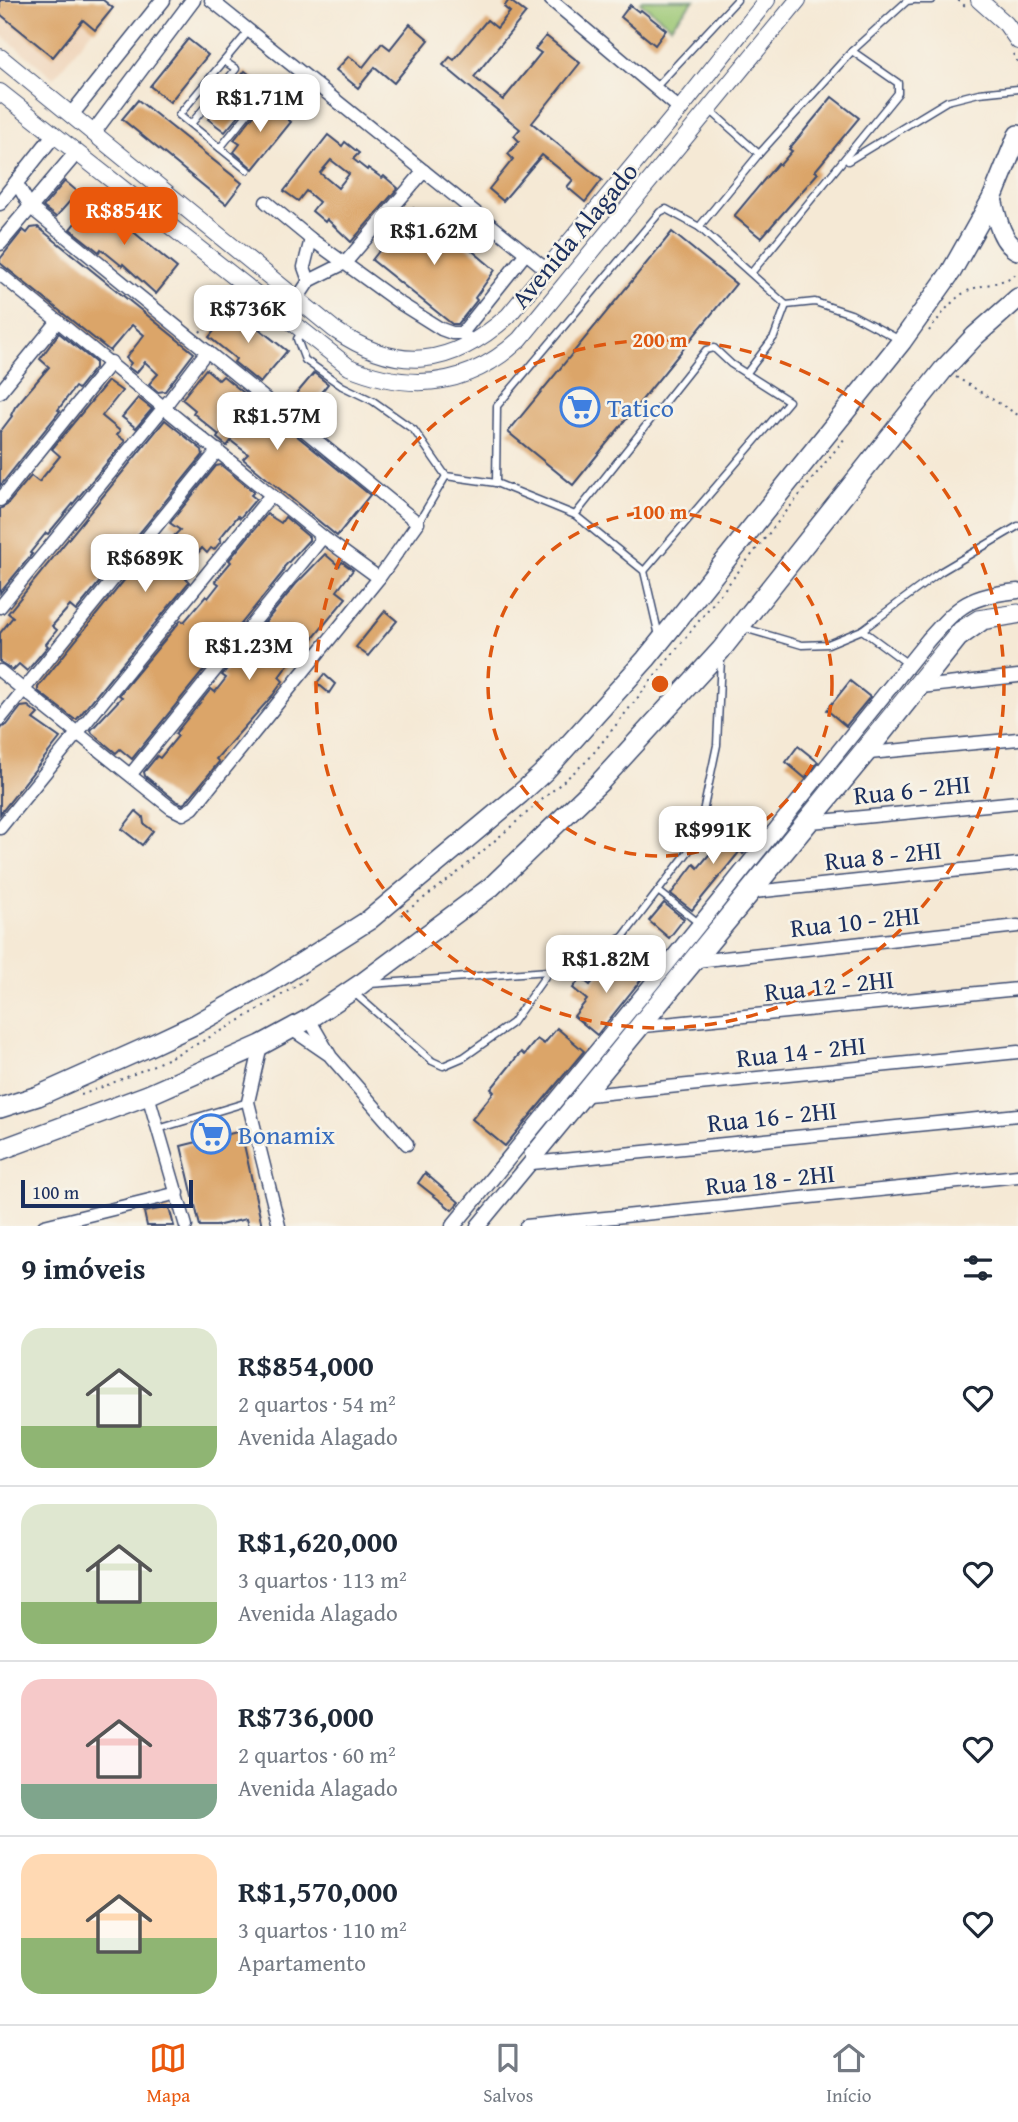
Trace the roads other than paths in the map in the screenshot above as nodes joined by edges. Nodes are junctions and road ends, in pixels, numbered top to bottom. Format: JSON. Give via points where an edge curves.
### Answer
{"nodes":[{"id":1,"x":163,"y":0,"type":"edge"},
{"id":2,"x":193,"y":0,"type":"edge"},
{"id":3,"x":211,"y":0,"type":"edge"},
{"id":4,"x":551,"y":0,"type":"edge"},
{"id":5,"x":737,"y":0,"type":"edge"},
{"id":6,"x":767,"y":0,"type":"edge"},
{"id":7,"x":799,"y":0,"type":"edge"},
{"id":8,"x":915,"y":0,"type":"edge"},
{"id":9,"x":932,"y":0,"type":"edge"},
{"id":10,"x":979,"y":0,"type":"edge"},
{"id":11,"x":249,"y":31,"type":"junction"},
{"id":12,"x":1018,"y":41,"type":"edge"},
{"id":13,"x":852,"y":51,"type":"junction"},
{"id":14,"x":0,"y":57,"type":"edge"},
{"id":15,"x":115,"y":60,"type":"junction"},
{"id":16,"x":224,"y":61,"type":"junction"},
{"id":17,"x":0,"y":64,"type":"edge"},
{"id":18,"x":136,"y":75,"type":"junction"},
{"id":19,"x":25,"y":77,"type":"junction"},
{"id":20,"x":655,"y":88,"type":"junction"},
{"id":21,"x":1018,"y":89,"type":"edge"},
{"id":22,"x":267,"y":90,"type":"dead end"},
{"id":23,"x":4,"y":100,"type":"edge"},
{"id":24,"x":680,"y":109,"type":"junction"},
{"id":25,"x":710,"y":110,"type":"junction"},
{"id":26,"x":71,"y":115,"type":"junction"},
{"id":27,"x":191,"y":124,"type":"junction"},
{"id":28,"x":93,"y":133,"type":"junction"},
{"id":29,"x":54,"y":135,"type":"junction"},
{"id":30,"x":1018,"y":135,"type":"edge"},
{"id":31,"x":220,"y":148,"type":"junction"},
{"id":32,"x":76,"y":153,"type":"junction"},
{"id":33,"x":759,"y":154,"type":"junction"},
{"id":34,"x":843,"y":163,"type":"junction"},
{"id":35,"x":247,"y":170,"type":"dead end"},
{"id":36,"x":424,"y":171,"type":"junction"},
{"id":37,"x":16,"y":183,"type":"junction"},
{"id":38,"x":992,"y":199,"type":"junction"},
{"id":39,"x":266,"y":202,"type":"dead end"},
{"id":40,"x":0,"y":203,"type":"edge"},
{"id":41,"x":31,"y":208,"type":"junction"},
{"id":42,"x":699,"y":227,"type":"junction"},
{"id":43,"x":311,"y":239,"type":"junction"},
{"id":44,"x":0,"y":243,"type":"edge"},
{"id":45,"x":1018,"y":250,"type":"edge"},
{"id":46,"x":526,"y":253,"type":"junction"},
{"id":47,"x":345,"y":263,"type":"junction"},
{"id":48,"x":547,"y":270,"type":"junction"},
{"id":49,"x":752,"y":272,"type":"junction"},
{"id":50,"x":0,"y":274,"type":"edge"},
{"id":51,"x":309,"y":281,"type":"junction"},
{"id":52,"x":295,"y":297,"type":"junction"},
{"id":53,"x":1018,"y":298,"type":"edge"},
{"id":54,"x":264,"y":301,"type":"junction"},
{"id":55,"x":786,"y":305,"type":"junction"},
{"id":56,"x":58,"y":321,"type":"junction"},
{"id":57,"x":301,"y":331,"type":"junction"},
{"id":58,"x":468,"y":338,"type":"junction"},
{"id":59,"x":902,"y":341,"type":"junction"},
{"id":60,"x":206,"y":351,"type":"junction"},
{"id":61,"x":111,"y":362,"type":"junction"},
{"id":62,"x":746,"y":374,"type":"junction"},
{"id":63,"x":0,"y":392,"type":"edge"},
{"id":64,"x":165,"y":406,"type":"junction"},
{"id":65,"x":218,"y":450,"type":"junction"},
{"id":66,"x":446,"y":476,"type":"junction"},
{"id":67,"x":496,"y":484,"type":"junction"},
{"id":68,"x":271,"y":495,"type":"junction"},
{"id":69,"x":0,"y":500,"type":"edge"},
{"id":70,"x":575,"y":515,"type":"junction"},
{"id":71,"x":418,"y":523,"type":"junction"},
{"id":72,"x":1018,"y":526,"type":"edge"},
{"id":73,"x":323,"y":537,"type":"junction"},
{"id":74,"x":644,"y":571,"type":"junction"},
{"id":75,"x":379,"y":578,"type":"junction"},
{"id":76,"x":1018,"y":591,"type":"edge"},
{"id":77,"x":0,"y":607,"type":"edge"},
{"id":78,"x":1018,"y":609,"type":"edge"},
{"id":79,"x":1018,"y":616,"type":"edge"},
{"id":80,"x":739,"y":627,"type":"junction"},
{"id":81,"x":862,"y":630,"type":"junction"},
{"id":82,"x":660,"y":641,"type":"junction"},
{"id":83,"x":721,"y":650,"type":"junction"},
{"id":84,"x":908,"y":664,"type":"junction"},
{"id":85,"x":0,"y":671,"type":"edge"},
{"id":86,"x":1018,"y":676,"type":"edge"},
{"id":87,"x":921,"y":687,"type":"junction"},
{"id":88,"x":24,"y":690,"type":"junction"},
{"id":89,"x":0,"y":719,"type":"edge"},
{"id":90,"x":79,"y":733,"type":"junction"},
{"id":91,"x":1018,"y":738,"type":"edge"},
{"id":92,"x":869,"y":753,"type":"junction"},
{"id":93,"x":837,"y":773,"type":"junction"},
{"id":94,"x":131,"y":774,"type":"junction"},
{"id":95,"x":818,"y":797,"type":"junction"},
{"id":96,"x":1018,"y":802,"type":"edge"},
{"id":97,"x":811,"y":822,"type":"junction"},
{"id":98,"x":0,"y":828,"type":"edge"},
{"id":99,"x":1018,"y":864,"type":"edge"},
{"id":100,"x":658,"y":891,"type":"junction"},
{"id":101,"x":754,"y":892,"type":"junction"},
{"id":102,"x":700,"y":924,"type":"junction"},
{"id":103,"x":1018,"y":926,"type":"edge"},
{"id":104,"x":623,"y":937,"type":"junction"},
{"id":105,"x":696,"y":961,"type":"junction"},
{"id":106,"x":549,"y":971,"type":"junction"},
{"id":107,"x":662,"y":971,"type":"junction"},
{"id":108,"x":356,"y":987,"type":"junction"},
{"id":109,"x":1018,"y":989,"type":"edge"},
{"id":110,"x":309,"y":1018,"type":"junction"},
{"id":111,"x":644,"y":1027,"type":"junction"},
{"id":112,"x":290,"y":1028,"type":"junction"},
{"id":113,"x":622,"y":1037,"type":"junction"},
{"id":114,"x":261,"y":1045,"type":"junction"},
{"id":115,"x":1018,"y":1052,"type":"edge"},
{"id":116,"x":331,"y":1057,"type":"junction"},
{"id":117,"x":602,"y":1060,"type":"junction"},
{"id":118,"x":148,"y":1095,"type":"junction"},
{"id":119,"x":588,"y":1095,"type":"junction"},
{"id":120,"x":248,"y":1102,"type":"junction"},
{"id":121,"x":0,"y":1108,"type":"edge"},
{"id":122,"x":1018,"y":1115,"type":"edge"},
{"id":123,"x":158,"y":1129,"type":"junction"},
{"id":124,"x":407,"y":1144,"type":"dead end"},
{"id":125,"x":0,"y":1150,"type":"edge"},
{"id":126,"x":532,"y":1163,"type":"junction"},
{"id":127,"x":1018,"y":1177,"type":"edge"},
{"id":128,"x":178,"y":1193,"type":"junction"},
{"id":129,"x":44,"y":1226,"type":"edge"},
{"id":130,"x":186,"y":1226,"type":"edge"},
{"id":131,"x":279,"y":1226,"type":"edge"},
{"id":132,"x":453,"y":1226,"type":"edge"},
{"id":133,"x":471,"y":1226,"type":"edge"},
{"id":134,"x":478,"y":1226,"type":"edge"},
{"id":135,"x":526,"y":1226,"type":"edge"}],
"edges":[{"from":1,"to":15,"type":"street"},
{"from":2,"to":18,"type":"street"},
{"from":3,"to":11,"type":"street"},
{"from":4,"to":20,"type":"street"},
{"from":5,"to":20,"type":"lane"},
{"from":6,"to":24,"type":"main road","name":"Avenida Alagado"},
{"from":7,"to":25,"type":"main road","name":"Avenida Alagado"},
{"from":8,"to":9,"type":"lane"},
{"from":8,"to":13,"type":"lane","via":[[906,1]]},
{"from":10,"to":12,"type":"main road"},
{"from":11,"to":16,"type":"lane"},
{"from":11,"to":36,"type":"street"},
{"from":13,"to":33,"type":"lane"},
{"from":13,"to":34,"type":"lane","via":[[898,83],[899,89]]},
{"from":14,"to":19,"type":"main road","name":"Avenida Alagado"},
{"from":15,"to":18,"type":"street"},
{"from":15,"to":26,"type":"street"},
{"from":16,"to":27,"type":"lane","via":[[179,115]]},
{"from":16,"to":27,"type":"lane","via":[[236,69]]},
{"from":17,"to":19,"type":"main road"},
{"from":18,"to":28,"type":"street"},
{"from":19,"to":26,"type":"main road","name":"Avenida Alagado"},
{"from":20,"to":24,"type":"street"},
{"from":21,"to":34,"type":"lane","via":[[947,101]]},
{"from":22,"to":31,"type":"lane"},
{"from":23,"to":29,"type":"main road","name":"Avenida Alagado"},
{"from":24,"to":48,"type":"main road","name":"Avenida Alagado"},
{"from":25,"to":33,"type":"lane"},
{"from":25,"to":57,"type":"main road","name":"Avenida Alagado","via":[[520,339],[483,368],[440,380],[393,381],[349,367]]},
{"from":26,"to":28,"type":"main road","name":"Avenida Alagado"},
{"from":27,"to":31,"type":"lane"},
{"from":28,"to":52,"type":"main road","name":"Avenida Alagado"},
{"from":29,"to":32,"type":"main road","name":"Avenida Alagado"},
{"from":29,"to":37,"type":"street"},
{"from":30,"to":38,"type":"highway"},
{"from":31,"to":35,"type":"lane"},
{"from":32,"to":41,"type":"street"},
{"from":32,"to":54,"type":"main road","name":"Avenida Alagado"},
{"from":33,"to":42,"type":"lane"},
{"from":34,"to":49,"type":"lane"},
{"from":36,"to":46,"type":"street"},
{"from":36,"to":47,"type":"street"},
{"from":37,"to":40,"type":"street"},
{"from":37,"to":41,"type":"street"},
{"from":38,"to":45,"type":"highway","via":[[998,224],[1012,248]]},
{"from":38,"to":59,"type":"highway","via":[[951,272]]},
{"from":39,"to":43,"type":"street"},
{"from":41,"to":44,"type":"street"},
{"from":41,"to":60,"type":"street"},
{"from":42,"to":49,"type":"lane"},
{"from":42,"to":67,"type":"lane","via":[[666,208],[660,212],[497,406]]},
{"from":43,"to":47,"type":"street"},
{"from":43,"to":51,"type":"street","via":[[304,267]]},
{"from":46,"to":48,"type":"street"},
{"from":46,"to":58,"type":"street"},
{"from":47,"to":51,"type":"street"},
{"from":47,"to":58,"type":"street","via":[[441,329]]},
{"from":48,"to":58,"type":"main road","name":"Avenida Alagado","via":[[508,316]]},
{"from":49,"to":55,"type":"lane"},
{"from":50,"to":56,"type":"street"},
{"from":51,"to":52,"type":"street"},
{"from":52,"to":54,"type":"main road","via":[[283,307]]},
{"from":52,"to":57,"type":"main road","via":[[291,315]]},
{"from":52,"to":58,"type":"main road","name":"Avenida Alagado","via":[[352,341],[396,358],[439,356]]},
{"from":53,"to":80,"type":"highway","via":[[943,370]]},
{"from":54,"to":57,"type":"main road","name":"Avenida Alagado"},
{"from":55,"to":59,"type":"lane","via":[[815,302],[851,314]]},
{"from":55,"to":62,"type":"lane","via":[[774,337]]},
{"from":56,"to":61,"type":"street"},
{"from":56,"to":63,"type":"street"},
{"from":57,"to":66,"type":"lane","via":[[297,339],[305,360],[414,430]]},
{"from":59,"to":82,"type":"highway"},
{"from":60,"to":64,"type":"street"},
{"from":60,"to":71,"type":"street"},
{"from":61,"to":64,"type":"street"},
{"from":61,"to":69,"type":"street"},
{"from":62,"to":70,"type":"lane","via":[[714,348],[706,350]]},
{"from":62,"to":74,"type":"lane","via":[[789,401]]},
{"from":64,"to":65,"type":"street"},
{"from":64,"to":77,"type":"street"},
{"from":65,"to":68,"type":"street"},
{"from":65,"to":88,"type":"street"},
{"from":66,"to":67,"type":"lane"},
{"from":66,"to":71,"type":"lane"},
{"from":67,"to":70,"type":"lane"},
{"from":68,"to":73,"type":"street"},
{"from":68,"to":90,"type":"street"},
{"from":70,"to":74,"type":"lane"},
{"from":71,"to":75,"type":"street"},
{"from":72,"to":81,"type":"lane","via":[[940,572]]},
{"from":73,"to":75,"type":"street"},
{"from":73,"to":94,"type":"street"},
{"from":74,"to":82,"type":"lane"},
{"from":75,"to":94,"type":"street","via":[[189,812],[179,813]]},
{"from":76,"to":84,"type":"street","via":[[965,603]]},
{"from":78,"to":93,"type":"street","via":[[976,615],[958,627]]},
{"from":79,"to":87,"type":"street","via":[[971,629]]},
{"from":80,"to":81,"type":"lane","via":[[802,645],[828,644]]},
{"from":80,"to":83,"type":"highway"},
{"from":81,"to":84,"type":"lane"},
{"from":82,"to":121,"type":"highway","via":[[520,794],[369,920],[196,1024],[38,1096]]},
{"from":83,"to":100,"type":"lane","via":[[717,746],[706,803],[691,848]]},
{"from":83,"to":108,"type":"highway","via":[[600,782],[492,887]]},
{"from":84,"to":93,"type":"street"},
{"from":85,"to":88,"type":"street"},
{"from":86,"to":87,"type":"street"},
{"from":87,"to":92,"type":"street"},
{"from":88,"to":89,"type":"street"},
{"from":88,"to":90,"type":"street"},
{"from":90,"to":94,"type":"street"},
{"from":90,"to":98,"type":"street"},
{"from":91,"to":92,"type":"street"},
{"from":92,"to":93,"type":"street"},
{"from":93,"to":95,"type":"street"},
{"from":93,"to":95,"type":"street"},
{"from":95,"to":97,"type":"street"},
{"from":95,"to":102,"type":"street"},
{"from":95,"to":113,"type":"street"},
{"from":96,"to":97,"type":"street","name":"Rua 6 - 2HI"},
{"from":97,"to":101,"type":"street"},
{"from":99,"to":101,"type":"street","name":"Rua 8 - 2HI"},
{"from":100,"to":102,"type":"lane"},
{"from":100,"to":104,"type":"lane"},
{"from":101,"to":105,"type":"street"},
{"from":102,"to":107,"type":"street"},
{"from":103,"to":105,"type":"street","name":"Rua 10 - 2HI"},
{"from":104,"to":106,"type":"lane"},
{"from":104,"to":107,"type":"lane"},
{"from":105,"to":111,"type":"street"},
{"from":106,"to":108,"type":"lane"},
{"from":106,"to":108,"type":"lane","via":[[512,1023],[443,1066],[432,1061]]},
{"from":107,"to":113,"type":"street"},
{"from":108,"to":110,"type":"highway"},
{"from":109,"to":111,"type":"street","name":"Rua 12 - 2HI"},
{"from":110,"to":112,"type":"highway"},
{"from":110,"to":116,"type":"street"},
{"from":111,"to":113,"type":"street"},
{"from":112,"to":114,"type":"highway"},
{"from":112,"to":116,"type":"street"},
{"from":113,"to":117,"type":"street"},
{"from":113,"to":117,"type":"street"},
{"from":114,"to":118,"type":"highway"},
{"from":114,"to":120,"type":"street"},
{"from":115,"to":119,"type":"street","name":"Rua 14 - 2HI"},
{"from":116,"to":124,"type":"street"},
{"from":117,"to":119,"type":"street"},
{"from":117,"to":132,"type":"street"},
{"from":117,"to":133,"type":"street"},
{"from":118,"to":123,"type":"street"},
{"from":118,"to":125,"type":"highway"},
{"from":119,"to":126,"type":"street"},
{"from":120,"to":123,"type":"lane"},
{"from":120,"to":131,"type":"street"},
{"from":122,"to":126,"type":"street","name":"Rua 16 - 2HI"},
{"from":123,"to":128,"type":"street"},
{"from":126,"to":134,"type":"street"},
{"from":127,"to":135,"type":"street","name":"Rua 18 - 2HI"},
{"from":128,"to":129,"type":"street"},
{"from":128,"to":130,"type":"street"}]}
